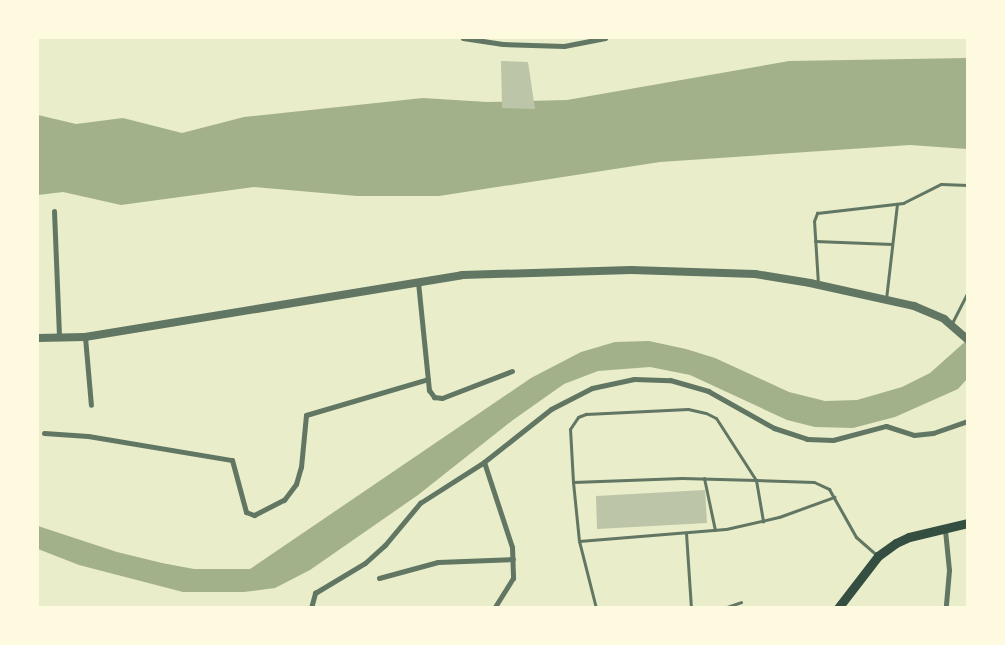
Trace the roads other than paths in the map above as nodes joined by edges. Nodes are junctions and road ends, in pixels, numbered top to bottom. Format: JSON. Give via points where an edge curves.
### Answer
{"nodes":[{"id":1,"x":463,"y":38,"type":"edge"},
{"id":2,"x":605,"y":38,"type":"edge"},
{"id":3,"x":968,"y":185,"type":"edge"},
{"id":4,"x":897,"y":204,"type":"junction"},
{"id":5,"x":54,"y":210,"type":"dead end"},
{"id":6,"x":816,"y":241,"type":"junction"},
{"id":7,"x":892,"y":244,"type":"junction"},
{"id":8,"x":418,"y":281,"type":"junction"},
{"id":9,"x":818,"y":284,"type":"junction"},
{"id":10,"x":968,"y":291,"type":"edge"},
{"id":11,"x":886,"y":300,"type":"junction"},
{"id":12,"x":954,"y":325,"type":"junction"},
{"id":13,"x":86,"y":337,"type":"junction"},
{"id":14,"x":38,"y":338,"type":"edge"},
{"id":15,"x":59,"y":338,"type":"junction"},
{"id":16,"x":968,"y":340,"type":"edge"},
{"id":17,"x":512,"y":371,"type":"dead end"},
{"id":18,"x":428,"y":379,"type":"junction"},
{"id":19,"x":91,"y":405,"type":"dead end"},
{"id":20,"x":968,"y":421,"type":"edge"},
{"id":21,"x":44,"y":433,"type":"dead end"},
{"id":22,"x":484,"y":462,"type":"junction"},
{"id":23,"x":704,"y":478,"type":"junction"},
{"id":24,"x":756,"y":480,"type":"junction"},
{"id":25,"x":573,"y":482,"type":"junction"},
{"id":26,"x":834,"y":498,"type":"junction"},
{"id":27,"x":763,"y":521,"type":"junction"},
{"id":28,"x":968,"y":523,"type":"edge"},
{"id":29,"x":714,"y":530,"type":"junction"},
{"id":30,"x":945,"y":530,"type":"junction"},
{"id":31,"x":686,"y":533,"type":"junction"},
{"id":32,"x":579,"y":541,"type":"junction"},
{"id":33,"x":878,"y":556,"type":"junction"},
{"id":34,"x":513,"y":559,"type":"junction"},
{"id":35,"x":379,"y":578,"type":"dead end"},
{"id":36,"x":742,"y":602,"type":"dead end"},
{"id":37,"x":311,"y":608,"type":"edge"},
{"id":38,"x":494,"y":608,"type":"edge"},
{"id":39,"x":596,"y":608,"type":"edge"},
{"id":40,"x":691,"y":608,"type":"edge"},
{"id":41,"x":724,"y":608,"type":"edge"},
{"id":42,"x":838,"y":608,"type":"edge"},
{"id":43,"x":946,"y":608,"type":"edge"}],
"edges":[{"from":1,"to":2,"type":"street","via":[[503,44],[564,46]]},
{"from":3,"to":4,"type":"lane","via":[[941,184],[910,202]]},
{"from":4,"to":6,"type":"lane","via":[[822,212],[814,217]]},
{"from":4,"to":7,"type":"lane"},
{"from":5,"to":15,"type":"street"},
{"from":6,"to":7,"type":"lane"},
{"from":6,"to":9,"type":"lane"},
{"from":7,"to":11,"type":"lane"},
{"from":8,"to":9,"type":"street","via":[[462,275],[631,270],[755,274]]},
{"from":8,"to":13,"type":"street"},
{"from":8,"to":18,"type":"street"},
{"from":9,"to":11,"type":"street"},
{"from":10,"to":12,"type":"lane"},
{"from":11,"to":12,"type":"street","via":[[914,306]]},
{"from":12,"to":16,"type":"street"},
{"from":13,"to":15,"type":"street"},
{"from":13,"to":19,"type":"street"},
{"from":14,"to":15,"type":"street"},
{"from":17,"to":18,"type":"street","via":[[442,398],[431,394]]},
{"from":18,"to":21,"type":"street","via":[[306,415],[301,467],[296,484],[284,500],[254,515],[246,512],[232,460],[88,436]]},
{"from":20,"to":22,"type":"street","via":[[933,433],[914,435],[886,426],[833,440],[807,438],[774,428],[727,400],[688,384],[634,379],[611,382],[574,396],[551,409]]},
{"from":22,"to":34,"type":"street","via":[[508,529]]},
{"from":22,"to":37,"type":"street","via":[[420,503],[385,545],[365,563],[314,593]]},
{"from":23,"to":24,"type":"lane"},
{"from":23,"to":25,"type":"lane"},
{"from":23,"to":29,"type":"lane"},
{"from":24,"to":25,"type":"lane","via":[[716,418],[688,408],[578,417],[570,429]]},
{"from":24,"to":26,"type":"lane","via":[[822,484]]},
{"from":24,"to":27,"type":"lane"},
{"from":25,"to":32,"type":"lane"},
{"from":26,"to":27,"type":"lane"},
{"from":26,"to":33,"type":"lane","via":[[856,537]]},
{"from":27,"to":29,"type":"lane"},
{"from":28,"to":30,"type":"main road"},
{"from":29,"to":31,"type":"lane"},
{"from":30,"to":33,"type":"main road","via":[[909,537]]},
{"from":30,"to":43,"type":"street","via":[[949,570]]},
{"from":31,"to":32,"type":"lane"},
{"from":31,"to":40,"type":"lane"},
{"from":32,"to":39,"type":"lane"},
{"from":33,"to":42,"type":"main road"},
{"from":34,"to":35,"type":"street","via":[[438,562]]},
{"from":34,"to":38,"type":"street","via":[[509,588]]},
{"from":36,"to":41,"type":"lane"}]}
